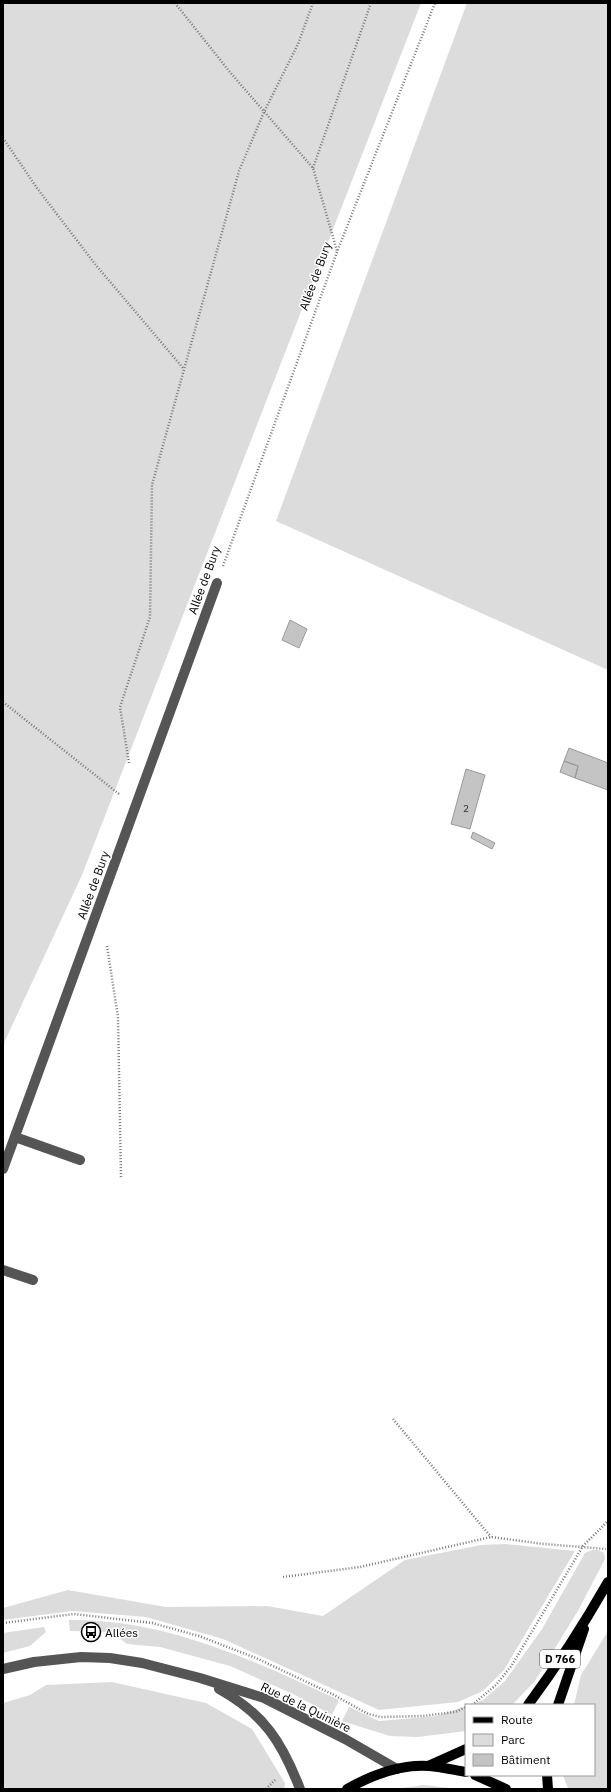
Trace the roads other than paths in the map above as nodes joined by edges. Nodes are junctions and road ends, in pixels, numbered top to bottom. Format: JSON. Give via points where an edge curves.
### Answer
{"nodes":[{"id":1,"x":217,"y":583,"type":"road end"},
{"id":2,"x":15,"y":1137,"type":"junction"},
{"id":3,"x":80,"y":1160,"type":"dead end"},
{"id":4,"x":3,"y":1169,"type":"edge"},
{"id":5,"x":3,"y":1270,"type":"edge"},
{"id":6,"x":33,"y":1280,"type":"dead end"},
{"id":7,"x":608,"y":1582,"type":"edge"},
{"id":8,"x":590,"y":1612,"type":"junction"},
{"id":9,"x":3,"y":1669,"type":"edge"},
{"id":10,"x":200,"y":1678,"type":"junction"},
{"id":11,"x":529,"y":1704,"type":"edge"},
{"id":12,"x":558,"y":1704,"type":"edge"},
{"id":13,"x":465,"y":1749,"type":"edge"},
{"id":14,"x":428,"y":1766,"type":"junction"},
{"id":15,"x":397,"y":1769,"type":"junction"},
{"id":16,"x":465,"y":1772,"type":"edge"},
{"id":17,"x":477,"y":1776,"type":"edge"},
{"id":18,"x":547,"y":1776,"type":"edge"},
{"id":19,"x":300,"y":1789,"type":"edge"},
{"id":20,"x":347,"y":1789,"type":"edge"},
{"id":21,"x":506,"y":1789,"type":"edge"},
{"id":22,"x":548,"y":1789,"type":"edge"}],
"edges":[{"from":1,"to":2,"type":"street","name":"Allée de Bury"},
{"from":2,"to":3,"type":"street"},
{"from":2,"to":4,"type":"street","name":"Allée de Bury"},
{"from":5,"to":6,"type":"street"},
{"from":7,"to":8,"type":"main road","number":"D 766"},
{"from":8,"to":11,"type":"main road","number":"D 766"},
{"from":8,"to":12,"type":"main road","number":"D 766"},
{"from":9,"to":10,"type":"street","name":"Rue de la Quinière","via":[[34,1662],[81,1657],[110,1658],[142,1662]]},
{"from":10,"to":15,"type":"street","name":"Rue de la Quinière","via":[[264,1698]]},
{"from":10,"to":19,"type":"street","name":"Rue de la Quinière","via":[[236,1698],[263,1721],[279,1742]]},
{"from":13,"to":14,"type":"main road"},
{"from":14,"to":15,"type":"main road"},
{"from":14,"to":16,"type":"main road"},
{"from":15,"to":20,"type":"main road","via":[[366,1779]]},
{"from":17,"to":21,"type":"main road"},
{"from":18,"to":22,"type":"main road"}]}
